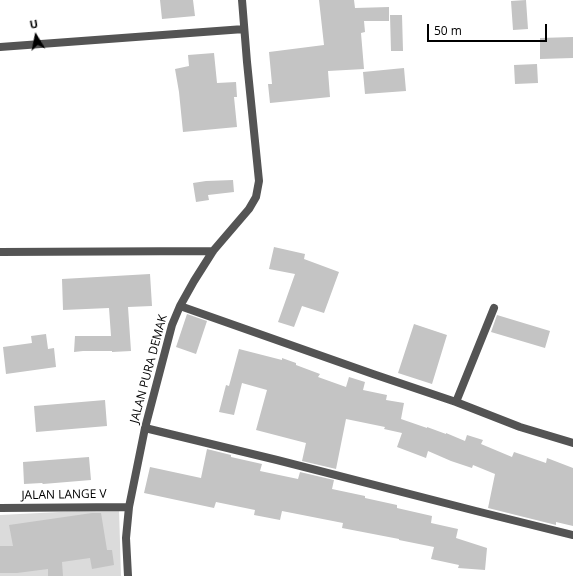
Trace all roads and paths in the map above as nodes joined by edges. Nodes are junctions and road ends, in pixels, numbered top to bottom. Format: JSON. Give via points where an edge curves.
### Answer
{"nodes":[{"id":1,"x":242,"y":0,"type":"edge"},
{"id":2,"x":244,"y":29,"type":"junction"},
{"id":3,"x":0,"y":47,"type":"edge"},
{"id":4,"x":213,"y":251,"type":"junction"},
{"id":5,"x":0,"y":252,"type":"edge"},
{"id":6,"x":180,"y":306,"type":"junction"},
{"id":7,"x":494,"y":308,"type":"dead end"},
{"id":8,"x":456,"y":402,"type":"junction"},
{"id":9,"x":145,"y":428,"type":"junction"},
{"id":10,"x":573,"y":443,"type":"edge"},
{"id":11,"x":128,"y":507,"type":"junction"},
{"id":12,"x":0,"y":508,"type":"edge"},
{"id":13,"x":573,"y":535,"type":"edge"},
{"id":14,"x":126,"y":576,"type":"edge"}],
"edges":[{"from":1,"to":2,"type":"street","name":"JALAN PURA DEMAK"},
{"from":2,"to":3,"type":"street"},
{"from":2,"to":4,"type":"street","name":"JALAN PURA DEMAK","via":[[259,181],[256,197],[249,209]]},
{"from":4,"to":5,"type":"street"},
{"from":4,"to":6,"type":"street","name":"JALAN PURA DEMAK"},
{"from":6,"to":8,"type":"street"},
{"from":6,"to":9,"type":"street","name":"JALAN PURA DEMAK","via":[[172,325]]},
{"from":7,"to":8,"type":"street"},
{"from":8,"to":10,"type":"street","via":[[520,427]]},
{"from":9,"to":11,"type":"street","name":"JALAN PURA DEMAK"},
{"from":9,"to":13,"type":"street"},
{"from":11,"to":12,"type":"street","name":"JALAN LANGE V"},
{"from":11,"to":14,"type":"street","name":"JALAN PURA DEMAK"}]}
